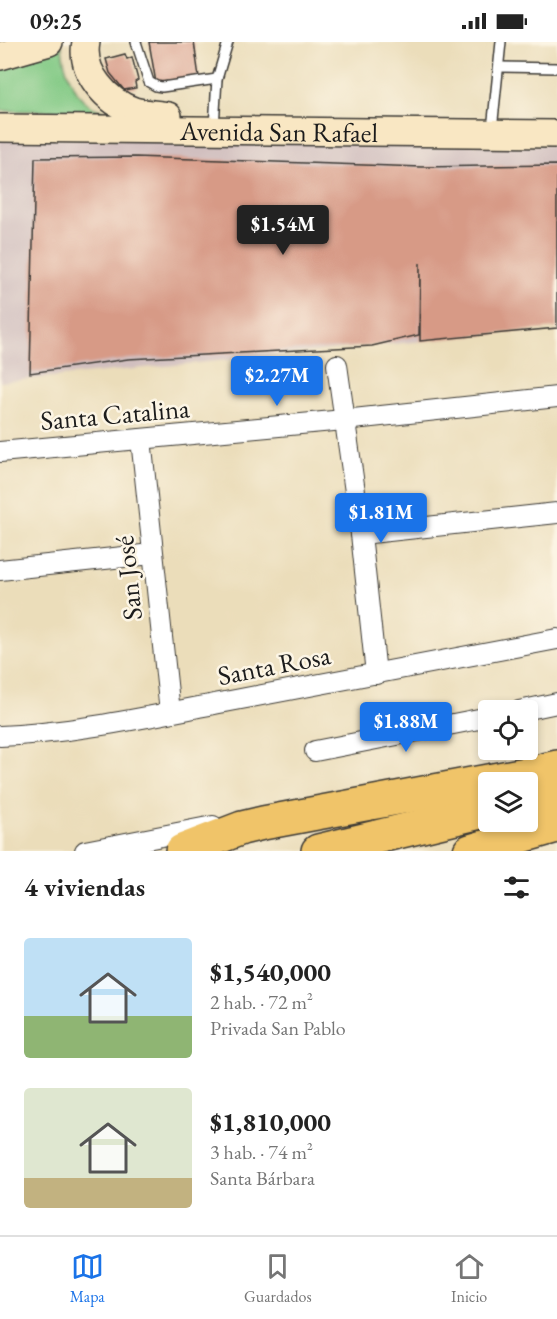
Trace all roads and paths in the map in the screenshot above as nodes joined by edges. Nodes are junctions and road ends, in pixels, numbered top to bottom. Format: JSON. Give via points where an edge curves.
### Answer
{"nodes":[{"id":1,"x":49,"y":42,"type":"edge"},
{"id":2,"x":86,"y":42,"type":"edge"},
{"id":3,"x":136,"y":42,"type":"edge"},
{"id":4,"x":228,"y":42,"type":"edge"},
{"id":5,"x":501,"y":42,"type":"edge"},
{"id":6,"x":0,"y":56,"type":"edge"},
{"id":7,"x":498,"y":67,"type":"junction"},
{"id":8,"x":557,"y":68,"type":"edge"},
{"id":9,"x":217,"y":79,"type":"junction"},
{"id":10,"x":493,"y":120,"type":"junction"},
{"id":11,"x":557,"y":121,"type":"edge"},
{"id":12,"x":214,"y":124,"type":"junction"},
{"id":13,"x":0,"y":128,"type":"edge"},
{"id":14,"x":557,"y":134,"type":"edge"},
{"id":15,"x":337,"y":365,"type":"dead end"},
{"id":16,"x":557,"y":397,"type":"edge"},
{"id":17,"x":344,"y":420,"type":"junction"},
{"id":18,"x":141,"y":439,"type":"junction"},
{"id":19,"x":0,"y":452,"type":"edge"},
{"id":20,"x":557,"y":513,"type":"edge"},
{"id":21,"x":361,"y":534,"type":"junction"},
{"id":22,"x":152,"y":554,"type":"junction"},
{"id":23,"x":0,"y":570,"type":"edge"},
{"id":24,"x":557,"y":639,"type":"edge"},
{"id":25,"x":376,"y":674,"type":"junction"},
{"id":26,"x":557,"y":703,"type":"edge"},
{"id":27,"x":538,"y":707,"type":"edge"},
{"id":28,"x":170,"y":712,"type":"junction"},
{"id":29,"x":478,"y":719,"type":"edge"},
{"id":30,"x":0,"y":736,"type":"edge"},
{"id":31,"x":315,"y":751,"type":"dead end"},
{"id":32,"x":557,"y":767,"type":"edge"},
{"id":33,"x":557,"y":794,"type":"edge"},
{"id":34,"x":538,"y":799,"type":"edge"},
{"id":35,"x":478,"y":813,"type":"edge"},
{"id":36,"x":263,"y":823,"type":"junction"},
{"id":37,"x":557,"y":826,"type":"edge"},
{"id":38,"x":85,"y":851,"type":"edge"},
{"id":39,"x":182,"y":851,"type":"edge"},
{"id":40,"x":318,"y":851,"type":"edge"},
{"id":41,"x":470,"y":851,"type":"edge"}],
"edges":[{"from":1,"to":6,"type":"street"},
{"from":2,"to":12,"type":"street","name":"Avenida San Rafael","via":[[91,75],[109,97],[133,110]]},
{"from":3,"to":9,"type":"lane","via":[[152,85]]},
{"from":4,"to":9,"type":"lane"},
{"from":5,"to":7,"type":"lane"},
{"from":7,"to":8,"type":"lane"},
{"from":7,"to":10,"type":"lane"},
{"from":9,"to":12,"type":"lane"},
{"from":10,"to":11,"type":"street","name":"Avenida San Rafael"},
{"from":10,"to":12,"type":"street","name":"Avenida San Rafael"},
{"from":12,"to":13,"type":"street","name":"Avenida San Rafael"},
{"from":12,"to":14,"type":"street","name":"Avenida San Rafael"},
{"from":15,"to":17,"type":"street"},
{"from":16,"to":17,"type":"street","name":"Santa Catalina"},
{"from":17,"to":18,"type":"street","name":"Santa Catalina"},
{"from":17,"to":21,"type":"street"},
{"from":18,"to":19,"type":"street","name":"Santa Catalina"},
{"from":18,"to":22,"type":"street","name":"San José"},
{"from":20,"to":21,"type":"street"},
{"from":21,"to":25,"type":"street"},
{"from":22,"to":23,"type":"street"},
{"from":22,"to":28,"type":"street","name":"San José"},
{"from":24,"to":25,"type":"street","name":"Santa Rosa"},
{"from":25,"to":28,"type":"street","name":"Santa Rosa"},
{"from":26,"to":27,"type":"street"},
{"from":28,"to":30,"type":"street","name":"Santa Rosa","via":[[68,730]]},
{"from":29,"to":31,"type":"street"},
{"from":32,"to":36,"type":"highway"},
{"from":33,"to":34,"type":"highway"},
{"from":35,"to":40,"type":"highway"},
{"from":36,"to":38,"type":"street","via":[[225,824]]},
{"from":36,"to":39,"type":"highway"},
{"from":37,"to":41,"type":"highway"}]}
